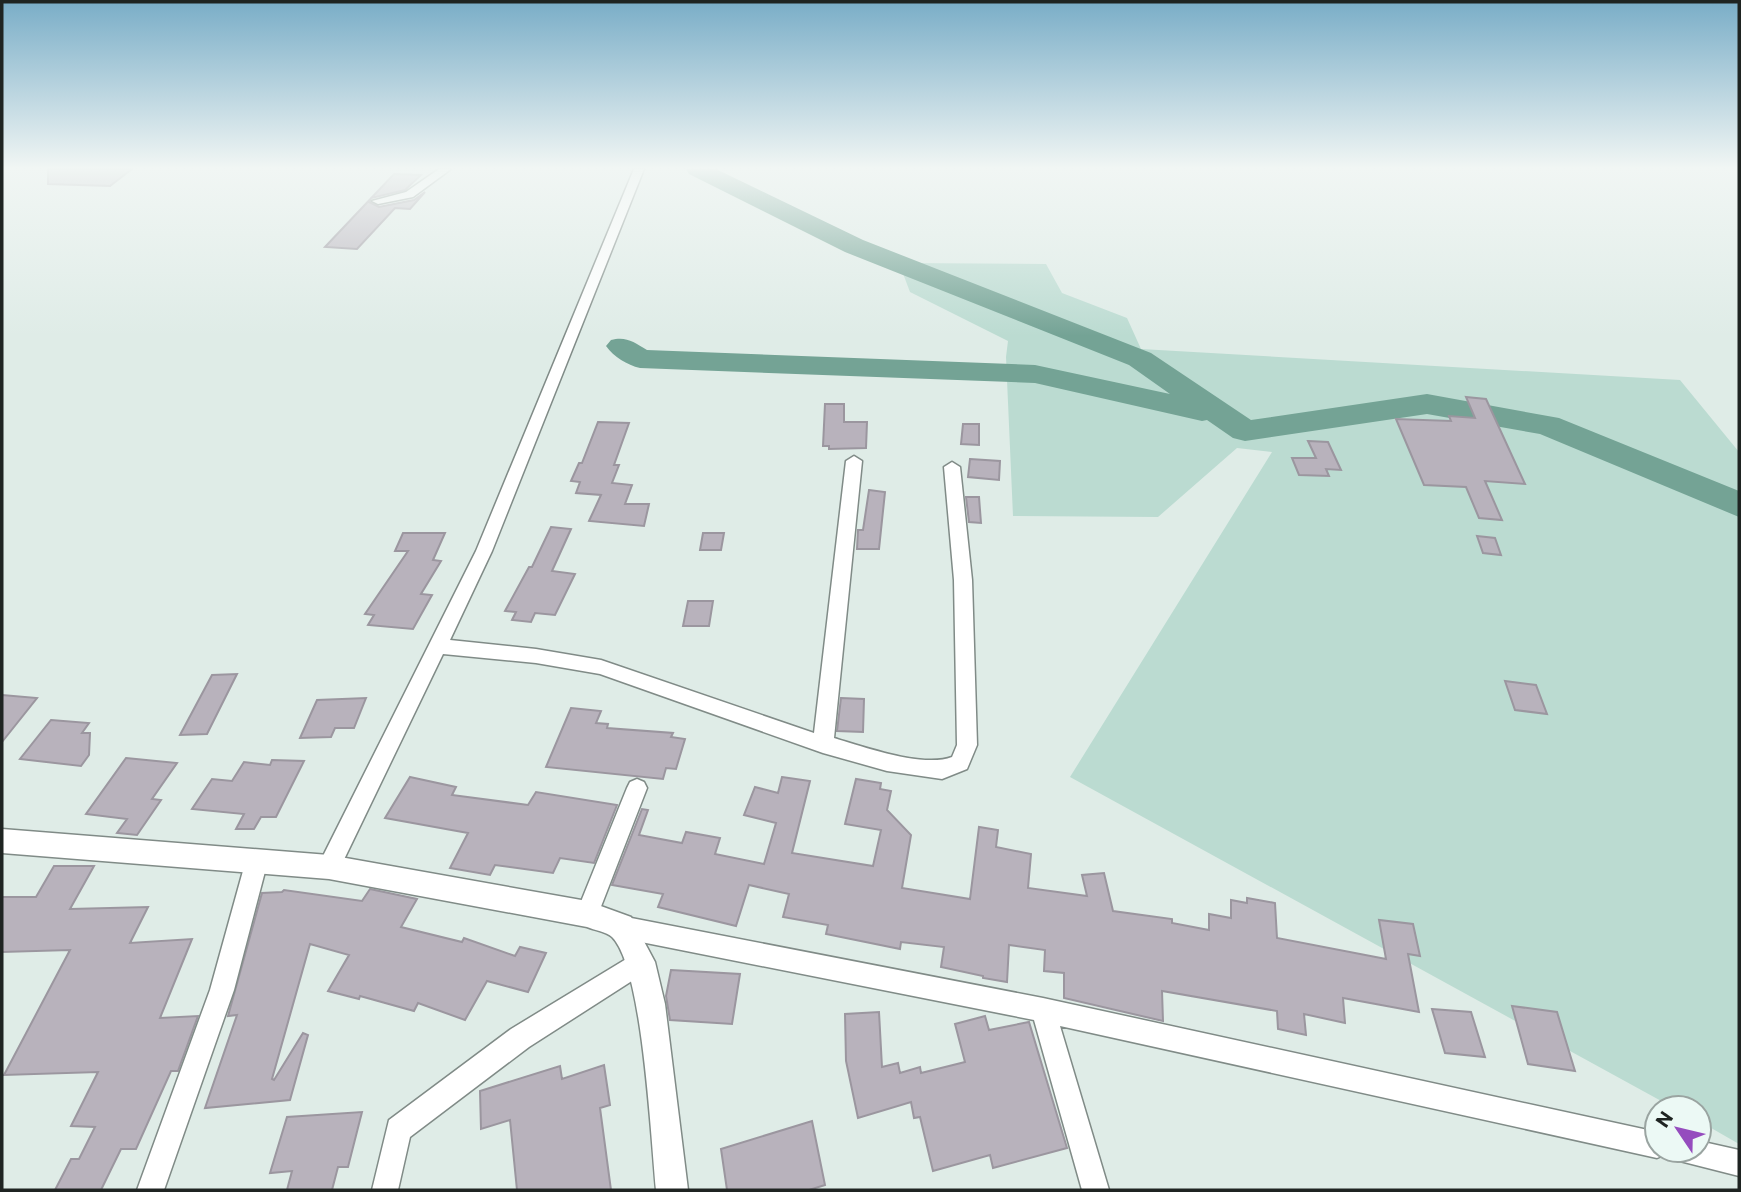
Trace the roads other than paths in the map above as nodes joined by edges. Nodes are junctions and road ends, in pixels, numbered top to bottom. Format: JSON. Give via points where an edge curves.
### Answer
{"nodes":[{"id":1,"x":616,"y":225,"type":"edge"},
{"id":2,"x":854,"y":461,"type":"dead end"},
{"id":3,"x":952,"y":467,"type":"dead end"},
{"id":4,"x":438,"y":646,"type":"junction"},
{"id":5,"x":823,"y":744,"type":"junction"},
{"id":6,"x":637,"y":788,"type":"dead end"},
{"id":7,"x":2,"y":841,"type":"edge"},
{"id":8,"x":257,"y":860,"type":"junction"},
{"id":9,"x":329,"y":867,"type":"junction"},
{"id":10,"x":587,"y":914,"type":"junction"},
{"id":11,"x":621,"y":927,"type":"junction"},
{"id":12,"x":641,"y":962,"type":"junction"},
{"id":13,"x":1043,"y":1010,"type":"junction"},
{"id":14,"x":1643,"y":1142,"type":"edge"},
{"id":15,"x":1713,"y":1157,"type":"edge"},
{"id":16,"x":1739,"y":1163,"type":"edge"},
{"id":17,"x":150,"y":1190,"type":"edge"},
{"id":18,"x":385,"y":1190,"type":"edge"},
{"id":19,"x":672,"y":1190,"type":"edge"},
{"id":20,"x":1095,"y":1190,"type":"edge"}],
"edges":[{"from":1,"to":4,"type":"street","via":[[484,551]]},
{"from":2,"to":5,"type":"street"},
{"from":3,"to":5,"type":"street","via":[[963,594],[967,745],[960,762],[942,770],[887,762]]},
{"from":4,"to":5,"type":"street","via":[[601,667]]},
{"from":4,"to":9,"type":"street"},
{"from":6,"to":10,"type":"street"},
{"from":7,"to":8,"type":"street"},
{"from":8,"to":9,"type":"street"},
{"from":8,"to":17,"type":"street","via":[[222,990]]},
{"from":9,"to":10,"type":"street"},
{"from":10,"to":11,"type":"street"},
{"from":11,"to":12,"type":"street"},
{"from":11,"to":13,"type":"street"},
{"from":12,"to":18,"type":"street","via":[[520,1038],[398,1129]]},
{"from":12,"to":19,"type":"street","via":[[651,1004]]},
{"from":13,"to":14,"type":"street"},
{"from":13,"to":20,"type":"street"},
{"from":15,"to":16,"type":"street"}]}
